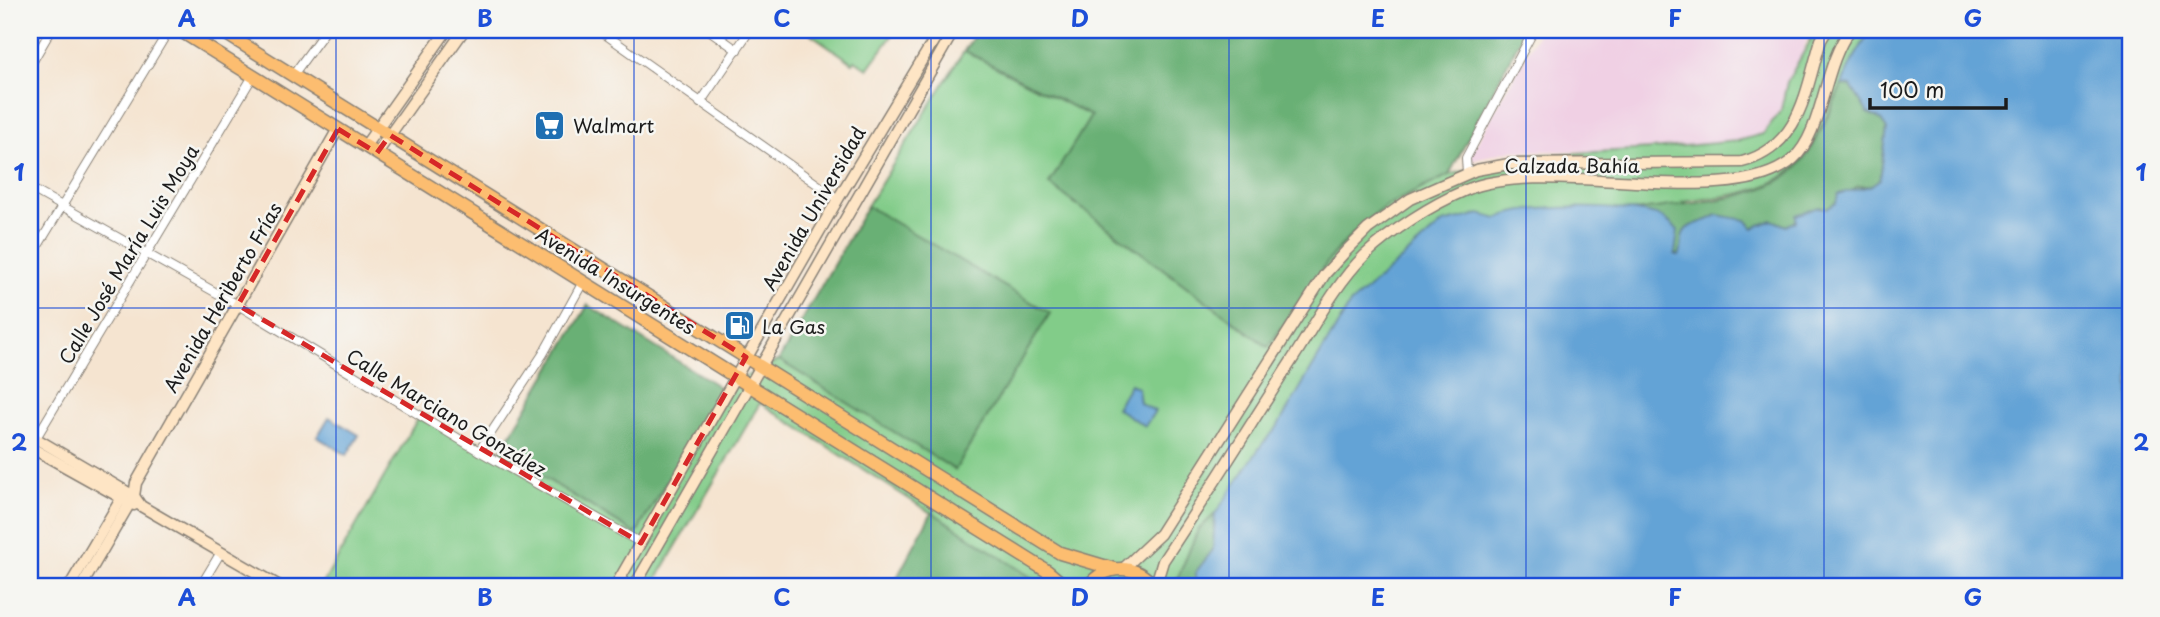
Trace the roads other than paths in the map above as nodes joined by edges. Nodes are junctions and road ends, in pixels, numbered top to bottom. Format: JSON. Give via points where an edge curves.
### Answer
{"nodes":[{"id":1,"x":51,"y":30,"type":"edge"},
{"id":2,"x":169,"y":30,"type":"edge"},
{"id":3,"x":179,"y":30,"type":"edge"},
{"id":4,"x":220,"y":30,"type":"edge"},
{"id":5,"x":326,"y":30,"type":"edge"},
{"id":6,"x":447,"y":30,"type":"edge"},
{"id":7,"x":464,"y":30,"type":"edge"},
{"id":8,"x":709,"y":30,"type":"edge"},
{"id":9,"x":750,"y":30,"type":"edge"},
{"id":10,"x":940,"y":30,"type":"edge"},
{"id":11,"x":954,"y":30,"type":"edge"},
{"id":12,"x":1534,"y":30,"type":"edge"},
{"id":13,"x":1827,"y":30,"type":"edge"},
{"id":14,"x":1850,"y":30,"type":"edge"},
{"id":15,"x":605,"y":31,"type":"edge"},
{"id":16,"x":196,"y":34,"type":"edge"},
{"id":17,"x":737,"y":50,"type":"junction"},
{"id":18,"x":30,"y":66,"type":"edge"},
{"id":19,"x":293,"y":75,"type":"junction"},
{"id":20,"x":253,"y":76,"type":"junction"},
{"id":21,"x":700,"y":103,"type":"junction"},
{"id":22,"x":378,"y":128,"type":"junction"},
{"id":23,"x":338,"y":129,"type":"junction"},
{"id":24,"x":390,"y":135,"type":"junction"},
{"id":25,"x":365,"y":146,"type":"junction"},
{"id":26,"x":377,"y":153,"type":"junction"},
{"id":27,"x":1630,"y":163,"type":"junction"},
{"id":28,"x":1467,"y":173,"type":"junction"},
{"id":29,"x":1632,"y":182,"type":"junction"},
{"id":30,"x":30,"y":188,"type":"edge"},
{"id":31,"x":838,"y":199,"type":"junction"},
{"id":32,"x":61,"y":206,"type":"junction"},
{"id":33,"x":145,"y":256,"type":"junction"},
{"id":34,"x":30,"y":259,"type":"edge"},
{"id":35,"x":583,"y":282,"type":"junction"},
{"id":36,"x":238,"y":305,"type":"junction"},
{"id":37,"x":746,"y":358,"type":"junction"},
{"id":38,"x":761,"y":366,"type":"junction"},
{"id":39,"x":735,"y":377,"type":"junction"},
{"id":40,"x":750,"y":386,"type":"junction"},
{"id":41,"x":31,"y":444,"type":"edge"},
{"id":42,"x":479,"y":451,"type":"junction"},
{"id":43,"x":902,"y":455,"type":"junction"},
{"id":44,"x":888,"y":472,"type":"junction"},
{"id":45,"x":127,"y":498,"type":"junction"},
{"id":46,"x":642,"y":543,"type":"junction"},
{"id":47,"x":220,"y":552,"type":"junction"},
{"id":48,"x":1119,"y":569,"type":"junction"},
{"id":49,"x":69,"y":587,"type":"edge"},
{"id":50,"x":81,"y":587,"type":"edge"},
{"id":51,"x":200,"y":587,"type":"edge"},
{"id":52,"x":278,"y":587,"type":"edge"},
{"id":53,"x":615,"y":587,"type":"edge"},
{"id":54,"x":634,"y":587,"type":"edge"},
{"id":55,"x":1066,"y":587,"type":"edge"},
{"id":56,"x":1088,"y":587,"type":"edge"},
{"id":57,"x":1154,"y":587,"type":"edge"}],
"edges":[{"from":1,"to":18,"type":"street"},
{"from":2,"to":32,"type":"street"},
{"from":3,"to":16,"type":"main road","name":"Avenida Insurgentes"},
{"from":4,"to":19,"type":"main road","name":"Avenida Insurgentes"},
{"from":5,"to":19,"type":"street"},
{"from":6,"to":22,"type":"main road"},
{"from":7,"to":24,"type":"main road"},
{"from":8,"to":17,"type":"street"},
{"from":9,"to":17,"type":"street"},
{"from":10,"to":31,"type":"main road","name":"Avenida Universidad"},
{"from":11,"to":38,"type":"main road","name":"Avenida Universidad"},
{"from":12,"to":28,"type":"street","via":[[1466,158]]},
{"from":13,"to":27,"type":"main road","name":"Calzada Bahía","via":[[1794,126],[1775,148],[1742,162]]},
{"from":14,"to":29,"type":"main road","name":"Calzada Bahía","via":[[1839,47],[1808,140],[1795,158],[1778,170],[1736,182]]},
{"from":15,"to":21,"type":"street"},
{"from":16,"to":20,"type":"main road","name":"Avenida Insurgentes"},
{"from":17,"to":21,"type":"street"},
{"from":19,"to":22,"type":"main road","name":"Avenida Insurgentes"},
{"from":20,"to":23,"type":"main road","name":"Avenida Insurgentes"},
{"from":20,"to":33,"type":"street","name":"Calle José María Luis Moya"},
{"from":21,"to":31,"type":"street"},
{"from":22,"to":24,"type":"main road","name":"Avenida Insurgentes"},
{"from":22,"to":25,"type":"main road"},
{"from":23,"to":25,"type":"main road","name":"Avenida Insurgentes"},
{"from":23,"to":36,"type":"main road","name":"Avenida Heriberto Frías"},
{"from":24,"to":26,"type":"main road"},
{"from":24,"to":37,"type":"main road","name":"Avenida Insurgentes"},
{"from":25,"to":26,"type":"main road","name":"Avenida Insurgentes"},
{"from":26,"to":35,"type":"main road","name":"Avenida Insurgentes"},
{"from":27,"to":28,"type":"main road","name":"Calzada Bahía","via":[[1549,161]]},
{"from":27,"to":29,"type":"main road"},
{"from":28,"to":48,"type":"main road","name":"Calzada Bahía","via":[[1432,187],[1387,214],[1325,274],[1160,534]]},
{"from":29,"to":57,"type":"main road","name":"Calzada Bahía","via":[[1541,179],[1467,189],[1383,240],[1362,258],[1320,317],[1163,561]]},
{"from":30,"to":32,"type":"street","name":"Calle Marciano González"},
{"from":31,"to":37,"type":"main road","name":"Avenida Universidad"},
{"from":32,"to":33,"type":"street","name":"Calle Marciano González"},
{"from":32,"to":34,"type":"street"},
{"from":33,"to":36,"type":"street","name":"Calle Marciano González"},
{"from":33,"to":41,"type":"street","name":"Calle José María Luis Moya"},
{"from":35,"to":39,"type":"main road","name":"Avenida Insurgentes"},
{"from":35,"to":42,"type":"street","via":[[543,354]]},
{"from":36,"to":42,"type":"street","name":"Calle Marciano González"},
{"from":36,"to":45,"type":"main road","name":"Avenida Heriberto Frías"},
{"from":37,"to":38,"type":"main road","name":"Avenida Insurgentes"},
{"from":37,"to":39,"type":"main road","name":"Avenida Universidad"},
{"from":38,"to":40,"type":"main road","name":"Avenida Universidad"},
{"from":38,"to":43,"type":"main road","name":"Avenida Insurgentes"},
{"from":39,"to":40,"type":"main road","name":"Avenida Insurgentes"},
{"from":39,"to":46,"type":"main road","name":"Avenida Universidad"},
{"from":40,"to":44,"type":"main road","name":"Avenida Insurgentes"},
{"from":40,"to":54,"type":"main road","name":"Avenida Universidad"},
{"from":41,"to":45,"type":"main road"},
{"from":42,"to":46,"type":"street","name":"Calle Marciano González"},
{"from":43,"to":44,"type":"main road"},
{"from":43,"to":48,"type":"main road","name":"Avenida Insurgentes","via":[[1060,553]]},
{"from":44,"to":55,"type":"main road","name":"Avenida Insurgentes"},
{"from":45,"to":47,"type":"main road"},
{"from":45,"to":49,"type":"main road","name":"Avenida Heriberto Frías"},
{"from":45,"to":50,"type":"main road","name":"Avenida Heriberto Frías"},
{"from":46,"to":53,"type":"main road","name":"Avenida Universidad"},
{"from":47,"to":51,"type":"street"},
{"from":47,"to":52,"type":"main road"},
{"from":48,"to":56,"type":"main road","via":[[1103,573]]},
{"from":48,"to":57,"type":"main road","name":"Avenida Insurgentes","via":[[1142,575]]}]}
